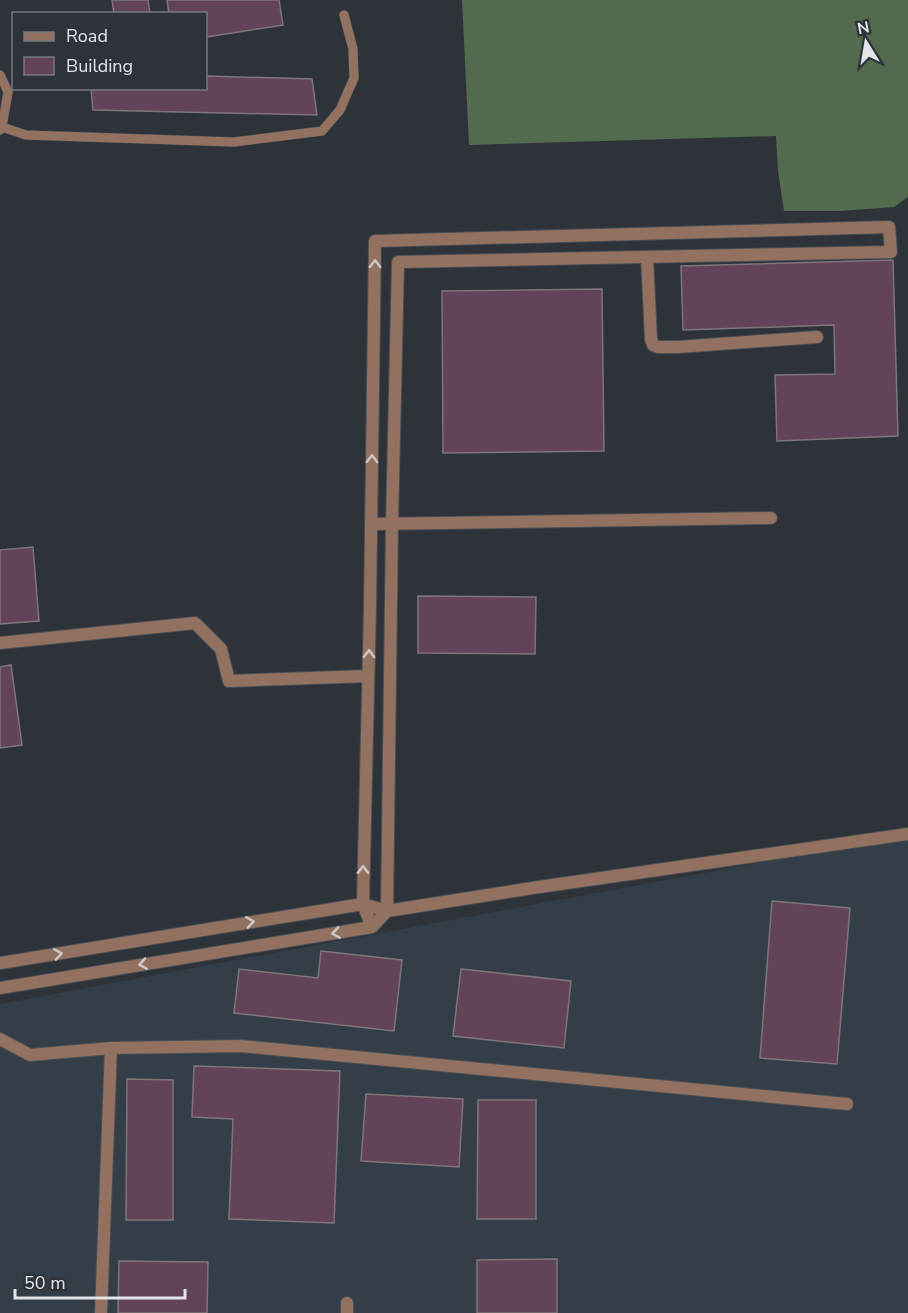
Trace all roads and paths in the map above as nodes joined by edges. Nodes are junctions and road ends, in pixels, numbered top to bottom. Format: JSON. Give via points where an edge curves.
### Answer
{"nodes":[{"id":1,"x":344,"y":15,"type":"dead end"},
{"id":2,"x":0,"y":75,"type":"edge"},
{"id":3,"x":1,"y":129,"type":"edge"},
{"id":4,"x":647,"y":257,"type":"junction"},
{"id":5,"x":817,"y":337,"type":"dead end"},
{"id":6,"x":771,"y":518,"type":"dead end"},
{"id":7,"x":392,"y":524,"type":"junction"},
{"id":8,"x":371,"y":525,"type":"junction"},
{"id":9,"x":0,"y":643,"type":"edge"},
{"id":10,"x":368,"y":676,"type":"junction"},
{"id":11,"x":908,"y":834,"type":"edge"},
{"id":12,"x":363,"y":904,"type":"junction"},
{"id":13,"x":387,"y":911,"type":"junction"},
{"id":14,"x":372,"y":927,"type":"junction"},
{"id":15,"x":0,"y":963,"type":"edge"},
{"id":16,"x":0,"y":988,"type":"edge"},
{"id":17,"x":0,"y":1039,"type":"edge"},
{"id":18,"x":111,"y":1048,"type":"junction"},
{"id":19,"x":847,"y":1104,"type":"dead end"},
{"id":20,"x":102,"y":1313,"type":"edge"}],
"edges":[{"from":1,"to":3,"type":"lane","via":[[354,49],[354,78],[340,111],[322,131],[234,141],[26,135]]},
{"from":2,"to":3,"type":"lane","via":[[8,92]]},
{"from":4,"to":5,"type":"street","via":[[651,339],[658,347]]},
{"from":4,"to":7,"type":"street","via":[[398,262]]},
{"from":8,"to":4,"type":"street","one_way":true,"via":[[375,241],[889,228],[891,252]]},
{"from":6,"to":7,"type":"street"},
{"from":7,"to":8,"type":"street"},
{"from":7,"to":13,"type":"street"},
{"from":10,"to":8,"type":"street","one_way":true},
{"from":9,"to":10,"type":"street","via":[[195,623],[221,649],[229,681]]},
{"from":12,"to":10,"type":"street","one_way":true},
{"from":11,"to":13,"type":"street"},
{"from":12,"to":13,"type":"street"},
{"from":12,"to":14,"type":"street"},
{"from":15,"to":12,"type":"street","one_way":true},
{"from":13,"to":14,"type":"street"},
{"from":14,"to":16,"type":"street","one_way":true},
{"from":17,"to":18,"type":"street","via":[[30,1055]]},
{"from":18,"to":19,"type":"street","via":[[241,1046]]},
{"from":18,"to":20,"type":"street"}]}
